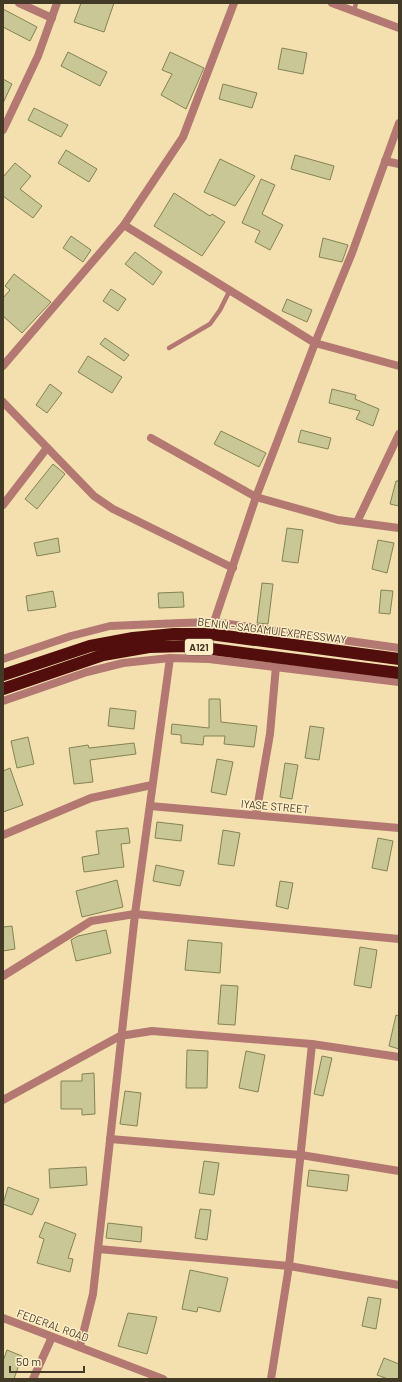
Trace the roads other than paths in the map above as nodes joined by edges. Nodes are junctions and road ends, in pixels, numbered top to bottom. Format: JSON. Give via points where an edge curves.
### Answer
{"nodes":[{"id":1,"x":19,"y":3,"type":"edge"},
{"id":2,"x":57,"y":3,"type":"edge"},
{"id":3,"x":234,"y":3,"type":"edge"},
{"id":4,"x":332,"y":3,"type":"edge"},
{"id":5,"x":355,"y":7,"type":"edge"},
{"id":6,"x":52,"y":18,"type":"junction"},
{"id":7,"x":399,"y":28,"type":"edge"},
{"id":8,"x":399,"y":123,"type":"edge"},
{"id":9,"x":3,"y":130,"type":"edge"},
{"id":10,"x":385,"y":161,"type":"junction"},
{"id":11,"x":399,"y":164,"type":"edge"},
{"id":12,"x":124,"y":225,"type":"junction"},
{"id":13,"x":230,"y":290,"type":"junction"},
{"id":14,"x":314,"y":343,"type":"junction"},
{"id":15,"x":169,"y":348,"type":"dead end"},
{"id":16,"x":3,"y":366,"type":"edge"},
{"id":17,"x":399,"y":366,"type":"edge"},
{"id":18,"x":3,"y":402,"type":"edge"},
{"id":19,"x":399,"y":434,"type":"edge"},
{"id":20,"x":151,"y":438,"type":"dead end"},
{"id":21,"x":48,"y":448,"type":"junction"},
{"id":22,"x":256,"y":497,"type":"junction"},
{"id":23,"x":3,"y":505,"type":"edge"},
{"id":24,"x":357,"y":522,"type":"junction"},
{"id":25,"x":399,"y":528,"type":"edge"},
{"id":26,"x":233,"y":568,"type":"junction"},
{"id":27,"x":214,"y":622,"type":"junction"},
{"id":28,"x":399,"y":648,"type":"edge"},
{"id":29,"x":170,"y":658,"type":"junction"},
{"id":30,"x":399,"y":659,"type":"edge"},
{"id":31,"x":3,"y":660,"type":"edge"},
{"id":32,"x":276,"y":666,"type":"junction"},
{"id":33,"x":399,"y":673,"type":"edge"},
{"id":34,"x":3,"y":675,"type":"edge"},
{"id":35,"x":399,"y":682,"type":"edge"},
{"id":36,"x":3,"y":689,"type":"edge"},
{"id":37,"x":3,"y":701,"type":"edge"},
{"id":38,"x":152,"y":785,"type":"junction"},
{"id":39,"x":150,"y":806,"type":"junction"},
{"id":40,"x":256,"y":815,"type":"junction"},
{"id":41,"x":399,"y":828,"type":"edge"},
{"id":42,"x":3,"y":835,"type":"edge"},
{"id":43,"x":135,"y":914,"type":"junction"},
{"id":44,"x":399,"y":939,"type":"edge"},
{"id":45,"x":3,"y":976,"type":"edge"},
{"id":46,"x":120,"y":1036,"type":"junction"},
{"id":47,"x":312,"y":1044,"type":"junction"},
{"id":48,"x":399,"y":1057,"type":"edge"},
{"id":49,"x":3,"y":1100,"type":"edge"},
{"id":50,"x":110,"y":1139,"type":"junction"},
{"id":51,"x":301,"y":1155,"type":"junction"},
{"id":52,"x":399,"y":1171,"type":"edge"},
{"id":53,"x":98,"y":1249,"type":"junction"},
{"id":54,"x":289,"y":1266,"type":"junction"},
{"id":55,"x":399,"y":1285,"type":"edge"},
{"id":56,"x":3,"y":1318,"type":"edge"},
{"id":57,"x":52,"y":1337,"type":"junction"},
{"id":58,"x":80,"y":1346,"type":"junction"},
{"id":59,"x":160,"y":1378,"type":"edge"},
{"id":60,"x":33,"y":1379,"type":"edge"},
{"id":61,"x":271,"y":1379,"type":"edge"}],
"edges":[{"from":1,"to":6,"type":"street"},
{"from":2,"to":6,"type":"street"},
{"from":3,"to":12,"type":"street","via":[[184,137]]},
{"from":4,"to":5,"type":"street"},
{"from":5,"to":7,"type":"street"},
{"from":6,"to":9,"type":"street","via":[[38,56]]},
{"from":8,"to":10,"type":"street"},
{"from":10,"to":11,"type":"street"},
{"from":10,"to":14,"type":"street","via":[[352,253]]},
{"from":12,"to":13,"type":"street"},
{"from":12,"to":16,"type":"street"},
{"from":13,"to":14,"type":"street"},
{"from":13,"to":15,"type":"lane","via":[[210,324]]},
{"from":14,"to":17,"type":"street"},
{"from":14,"to":22,"type":"street"},
{"from":18,"to":21,"type":"street"},
{"from":19,"to":24,"type":"street"},
{"from":20,"to":22,"type":"street"},
{"from":21,"to":23,"type":"street"},
{"from":21,"to":26,"type":"street","via":[[94,496],[113,509]]},
{"from":22,"to":24,"type":"street","via":[[338,520]]},
{"from":22,"to":26,"type":"street"},
{"from":24,"to":25,"type":"street"},
{"from":26,"to":27,"type":"street"},
{"from":27,"to":28,"type":"street"},
{"from":27,"to":31,"type":"street","via":[[110,626],[71,636]]},
{"from":29,"to":32,"type":"street"},
{"from":29,"to":37,"type":"street","via":[[123,663],[87,672]]},
{"from":29,"to":38,"type":"street"},
{"from":30,"to":34,"type":"highway","name":"BENIN - SAGAMU EXPRESSWAY","number":"A121","via":[[210,634],[174,634],[90,646]]},
{"from":32,"to":35,"type":"street"},
{"from":32,"to":40,"type":"street","via":[[270,734]]},
{"from":33,"to":36,"type":"highway","number":"A121","via":[[188,646],[149,647],[103,655]]},
{"from":38,"to":39,"type":"street"},
{"from":38,"to":42,"type":"street","via":[[91,798]]},
{"from":39,"to":40,"type":"street","name":"IYASE STREET"},
{"from":39,"to":43,"type":"street"},
{"from":40,"to":41,"type":"street","name":"IYASE STREET"},
{"from":43,"to":44,"type":"street"},
{"from":43,"to":45,"type":"street","via":[[91,921]]},
{"from":43,"to":46,"type":"street"},
{"from":46,"to":47,"type":"street","via":[[152,1031]]},
{"from":46,"to":49,"type":"street"},
{"from":46,"to":50,"type":"street"},
{"from":47,"to":48,"type":"street"},
{"from":47,"to":51,"type":"street"},
{"from":50,"to":51,"type":"street"},
{"from":50,"to":53,"type":"street"},
{"from":51,"to":52,"type":"street"},
{"from":51,"to":54,"type":"street"},
{"from":53,"to":54,"type":"street"},
{"from":53,"to":58,"type":"street","via":[[93,1294]]},
{"from":54,"to":55,"type":"street"},
{"from":54,"to":61,"type":"street"},
{"from":56,"to":57,"type":"street","name":"FEDERAL ROAD"},
{"from":57,"to":58,"type":"street","name":"FEDERAL ROAD"},
{"from":57,"to":60,"type":"street"},
{"from":58,"to":59,"type":"street","name":"FEDERAL ROAD"}]}
